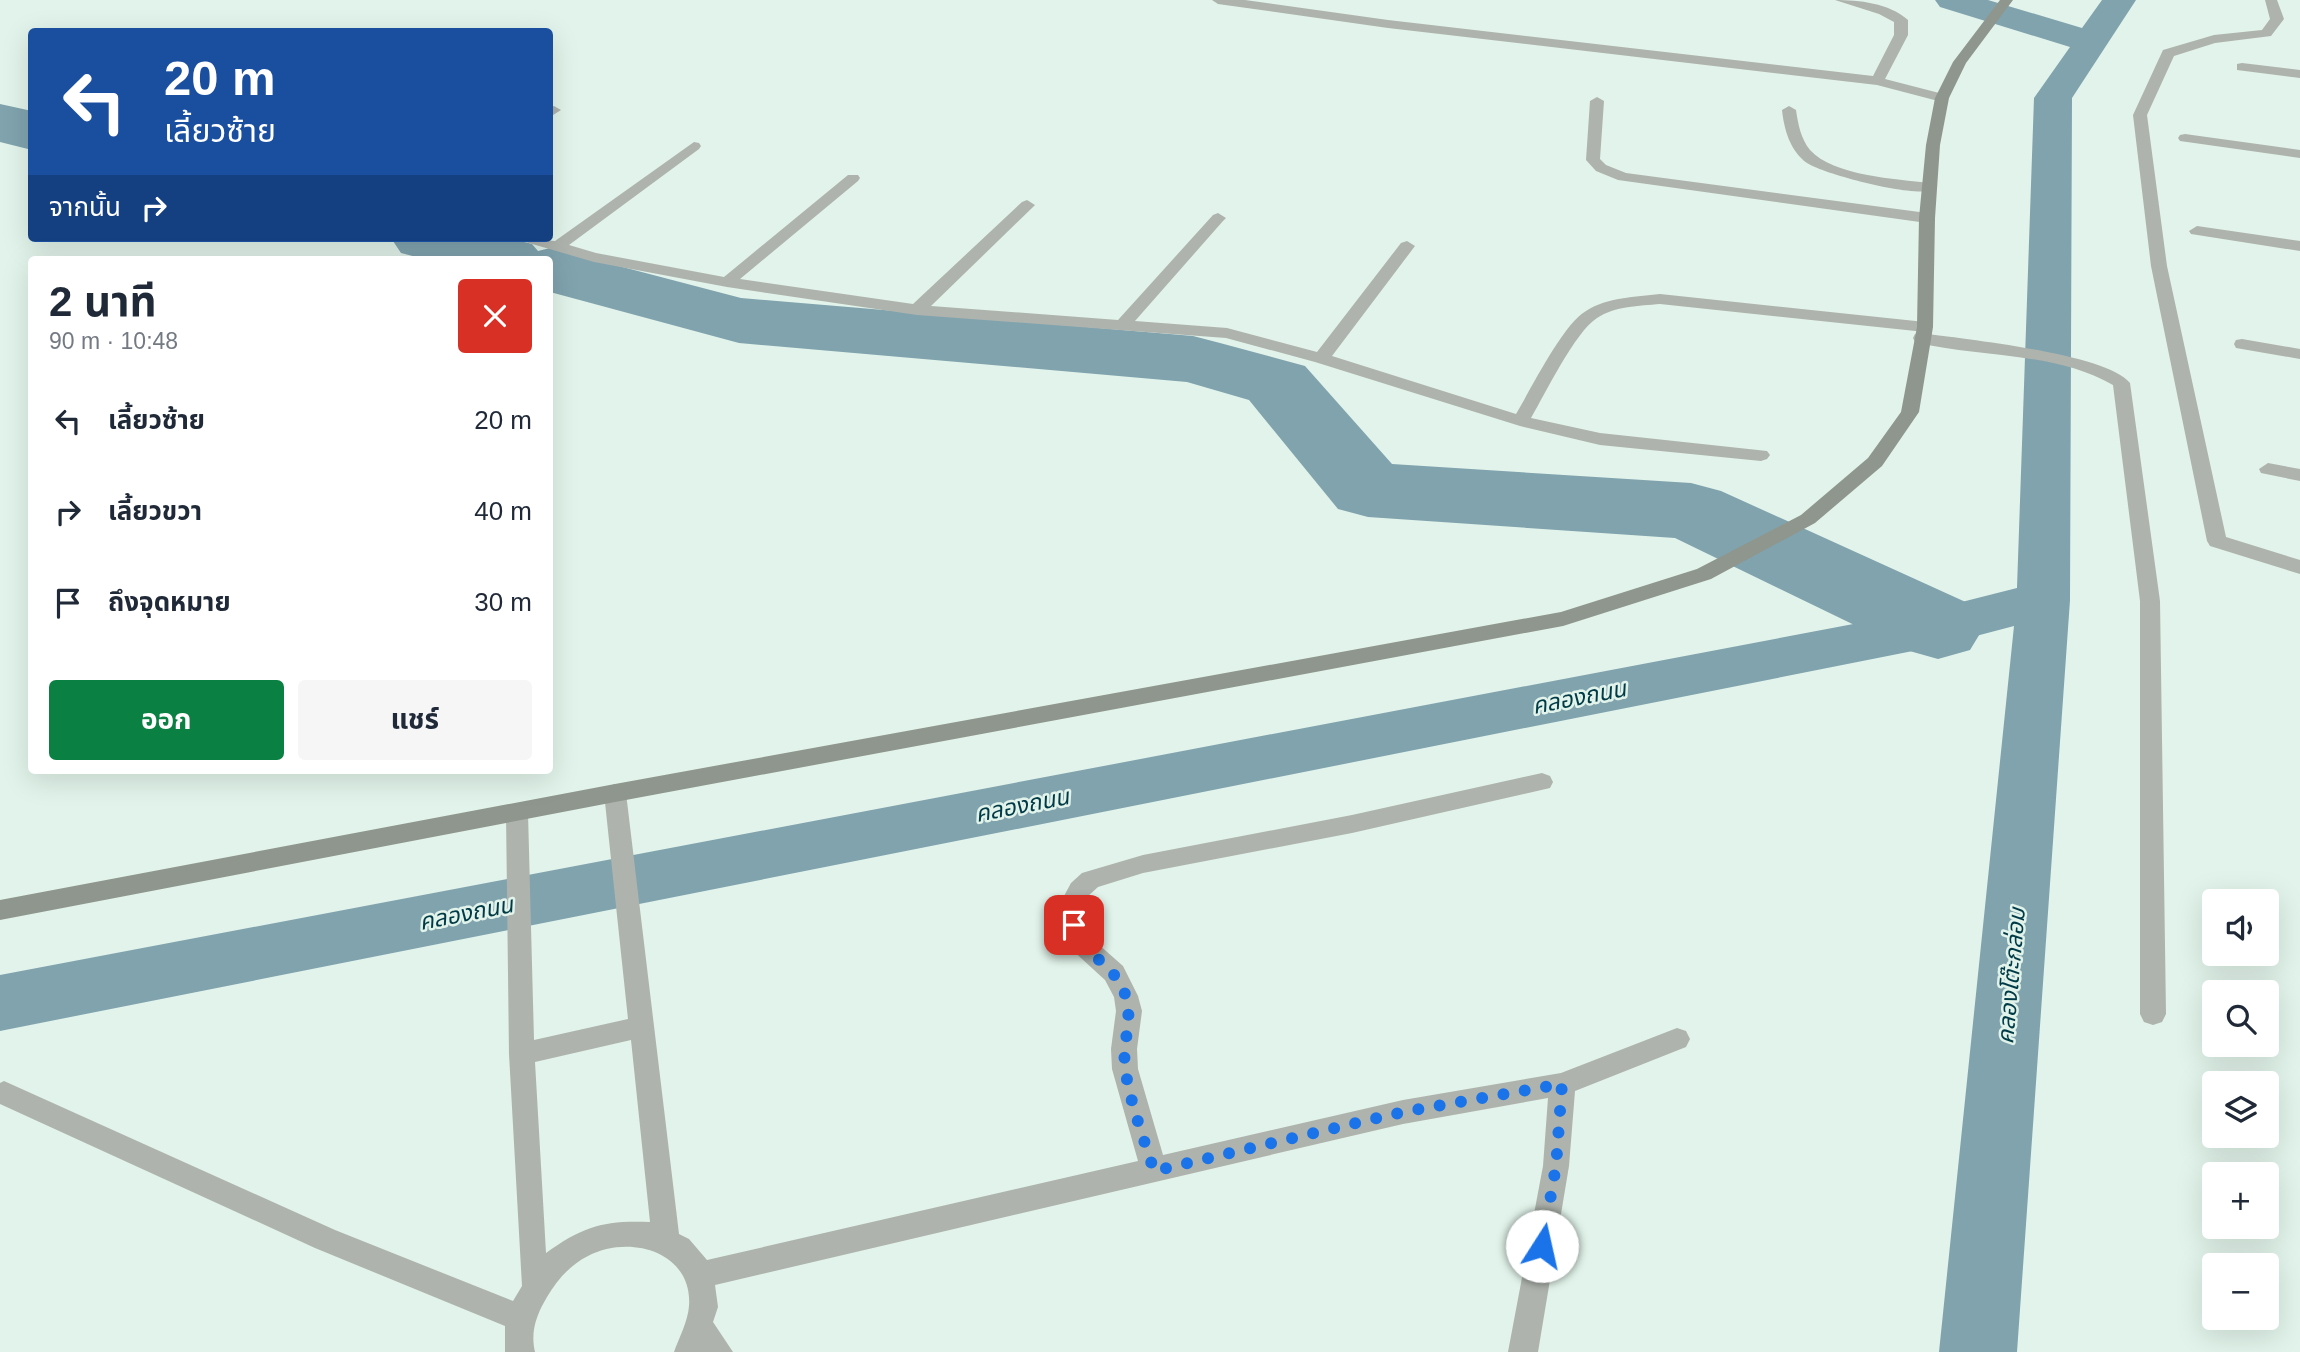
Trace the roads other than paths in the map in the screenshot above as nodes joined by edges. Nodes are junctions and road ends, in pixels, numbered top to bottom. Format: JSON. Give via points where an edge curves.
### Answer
{"nodes":[{"id":1,"x":1218,"y":0,"type":"edge"},
{"id":2,"x":1841,"y":0,"type":"edge"},
{"id":3,"x":2272,"y":0,"type":"edge"},
{"id":4,"x":2006,"y":1,"type":"edge"},
{"id":5,"x":2242,"y":67,"type":"dead end"},
{"id":6,"x":2300,"y":74,"type":"edge"},
{"id":7,"x":1877,"y":81,"type":"junction"},
{"id":8,"x":1942,"y":98,"type":"junction"},
{"id":9,"x":1597,"y":101,"type":"dead end"},
{"id":10,"x":1788,"y":110,"type":"dead end"},
{"id":11,"x":2185,"y":138,"type":"dead end"},
{"id":12,"x":694,"y":146,"type":"dead end"},
{"id":13,"x":2300,"y":154,"type":"edge"},
{"id":14,"x":853,"y":178,"type":"dead end"},
{"id":15,"x":1929,"y":188,"type":"junction"},
{"id":16,"x":1027,"y":205,"type":"dead end"},
{"id":17,"x":1218,"y":218,"type":"dead end"},
{"id":18,"x":1927,"y":218,"type":"junction"},
{"id":19,"x":2197,"y":231,"type":"dead end"},
{"id":20,"x":543,"y":242,"type":"edge"},
{"id":21,"x":558,"y":246,"type":"junction"},
{"id":22,"x":1408,"y":246,"type":"dead end"},
{"id":23,"x":2300,"y":246,"type":"edge"},
{"id":24,"x":727,"y":282,"type":"junction"},
{"id":25,"x":917,"y":310,"type":"junction"},
{"id":26,"x":1123,"y":325,"type":"junction"},
{"id":27,"x":1923,"y":333,"type":"junction"},
{"id":28,"x":2242,"y":344,"type":"dead end"},
{"id":29,"x":2300,"y":354,"type":"edge"},
{"id":30,"x":1321,"y":358,"type":"junction"},
{"id":31,"x":1520,"y":421,"type":"junction"},
{"id":32,"x":1761,"y":454,"type":"dead end"},
{"id":33,"x":2268,"y":469,"type":"dead end"},
{"id":34,"x":2300,"y":475,"type":"edge"},
{"id":35,"x":2300,"y":566,"type":"edge"},
{"id":36,"x":1542,"y":782,"type":"dead end"},
{"id":37,"x":615,"y":793,"type":"junction"},
{"id":38,"x":517,"y":813,"type":"junction"},
{"id":39,"x":0,"y":910,"type":"edge"},
{"id":40,"x":2153,"y":1014,"type":"dead end"},
{"id":41,"x":640,"y":1027,"type":"junction"},
{"id":42,"x":1677,"y":1039,"type":"dead end"},
{"id":43,"x":522,"y":1054,"type":"junction"},
{"id":44,"x":1562,"y":1084,"type":"junction"},
{"id":45,"x":4,"y":1093,"type":"dead end"},
{"id":46,"x":1154,"y":1171,"type":"junction"},
{"id":47,"x":667,"y":1239,"type":"junction"},
{"id":48,"x":700,"y":1275,"type":"junction"},
{"id":49,"x":534,"y":1282,"type":"junction"},
{"id":50,"x":521,"y":1318,"type":"junction"},
{"id":51,"x":703,"y":1344,"type":"edge"},
{"id":52,"x":520,"y":1352,"type":"edge"},
{"id":53,"x":1523,"y":1352,"type":"edge"}],
"edges":[{"from":1,"to":7,"type":"street"},
{"from":2,"to":7,"type":"street","via":[[1901,20],[1900,35]]},
{"from":3,"to":35,"type":"street","via":[[2277,19],[2266,33],[2214,39],[2168,54],[2140,115],[2159,266],[2217,541]]},
{"from":4,"to":8,"type":"street","via":[[1959,62]]},
{"from":5,"to":6,"type":"street"},
{"from":7,"to":8,"type":"street"},
{"from":8,"to":15,"type":"street"},
{"from":9,"to":18,"type":"street","via":[[1593,160],[1623,177]]},
{"from":10,"to":15,"type":"street","via":[[1791,128],[1811,159],[1862,176]]},
{"from":11,"to":13,"type":"street"},
{"from":12,"to":21,"type":"street"},
{"from":14,"to":24,"type":"street"},
{"from":15,"to":18,"type":"street"},
{"from":16,"to":25,"type":"street"},
{"from":17,"to":26,"type":"street"},
{"from":18,"to":27,"type":"street"},
{"from":19,"to":23,"type":"street"},
{"from":20,"to":21,"type":"street"},
{"from":21,"to":24,"type":"street"},
{"from":22,"to":30,"type":"street"},
{"from":24,"to":25,"type":"street"},
{"from":25,"to":26,"type":"street"},
{"from":26,"to":30,"type":"street","via":[[1227,333]]},
{"from":27,"to":31,"type":"street","via":[[1660,299],[1616,304],[1590,315],[1573,334]]},
{"from":27,"to":37,"type":"street","via":[[1910,412],[1875,462],[1808,519],[1704,575],[1563,619]]},
{"from":27,"to":40,"type":"street","via":[[2090,368],[2121,383],[2150,601]]},
{"from":28,"to":29,"type":"street"},
{"from":30,"to":31,"type":"street"},
{"from":31,"to":32,"type":"street","via":[[1600,439]]},
{"from":33,"to":34,"type":"street"},
{"from":36,"to":46,"type":"street","via":[[1143,864],[1090,880],[1079,890],[1069,909],[1079,941],[1114,973],[1126,996],[1125,1069]]},
{"from":37,"to":38,"type":"street"},
{"from":37,"to":41,"type":"street"},
{"from":38,"to":39,"type":"street"},
{"from":38,"to":43,"type":"street"},
{"from":41,"to":43,"type":"street"},
{"from":41,"to":47,"type":"street"},
{"from":42,"to":44,"type":"street"},
{"from":43,"to":49,"type":"street"},
{"from":44,"to":46,"type":"street","via":[[1403,1112]]},
{"from":44,"to":53,"type":"street","via":[[1556,1166]]},
{"from":45,"to":50,"type":"street","via":[[297,1229]]},
{"from":46,"to":48,"type":"street"},
{"from":47,"to":48,"type":"street","via":[[687,1254]]},
{"from":47,"to":49,"type":"street","via":[[618,1233],[591,1240],[566,1253]]},
{"from":48,"to":51,"type":"street","via":[[705,1300]]},
{"from":49,"to":50,"type":"street"},
{"from":50,"to":52,"type":"street"}]}
